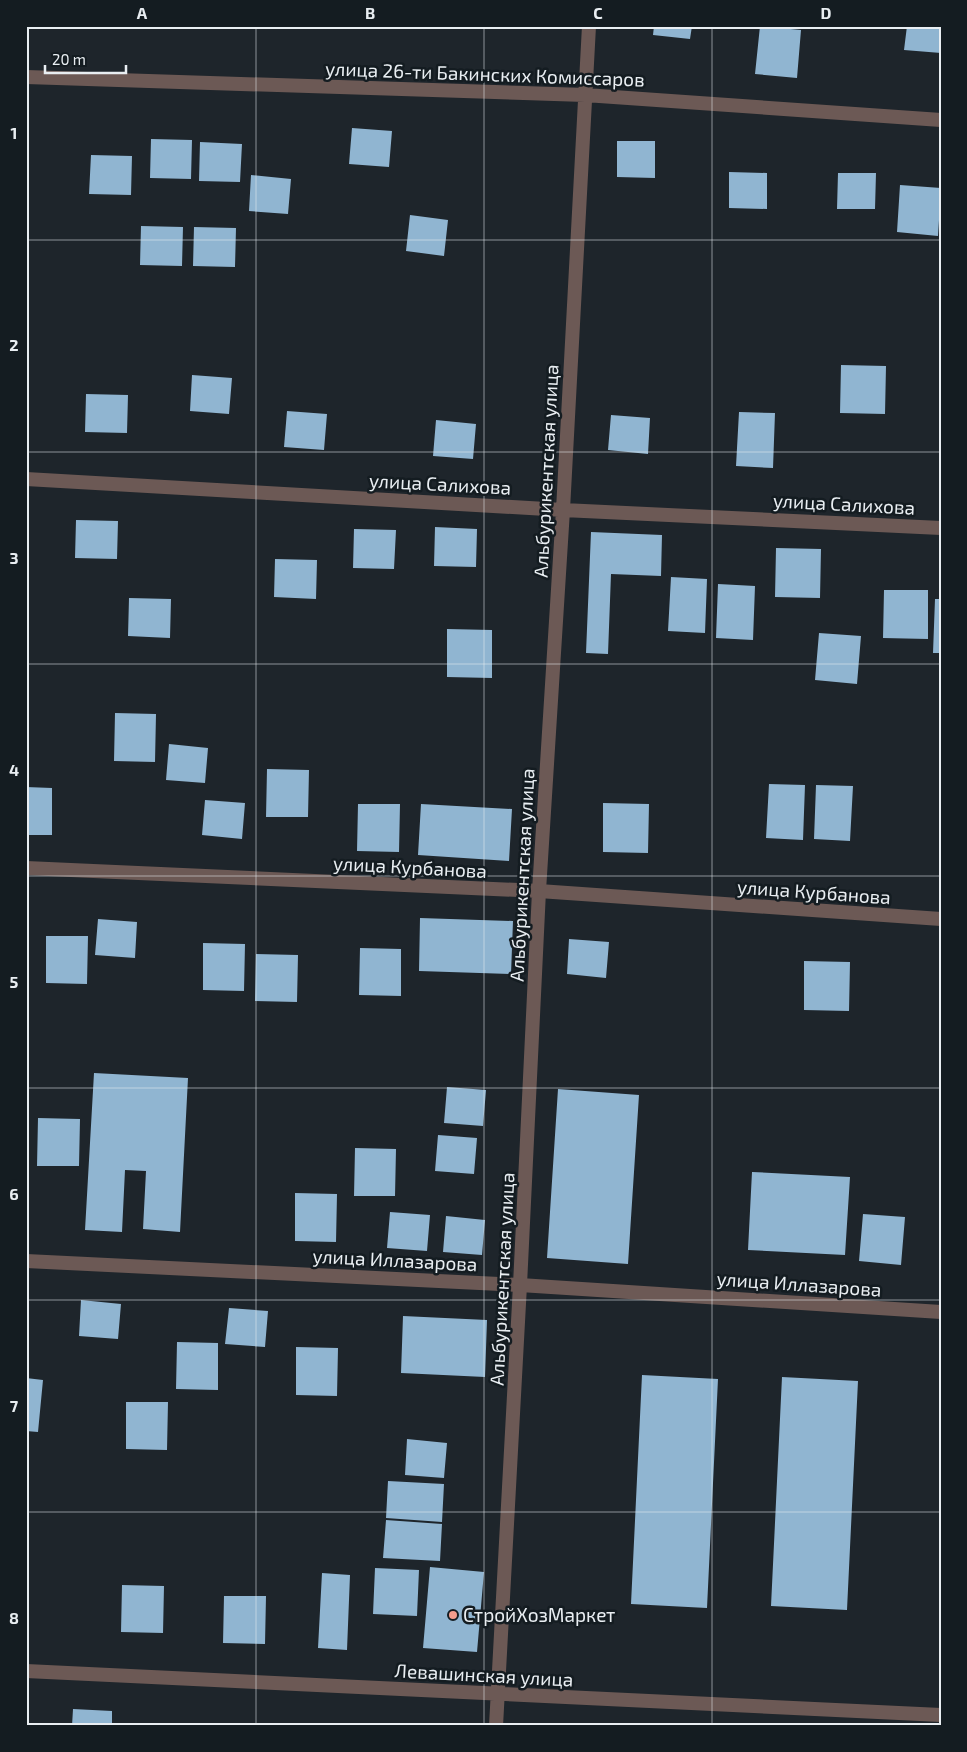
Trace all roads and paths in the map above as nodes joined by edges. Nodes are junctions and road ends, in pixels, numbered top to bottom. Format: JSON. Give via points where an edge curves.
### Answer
{"nodes":[{"id":1,"x":590,"y":26,"type":"edge"},
{"id":2,"x":26,"y":77,"type":"edge"},
{"id":3,"x":585,"y":95,"type":"junction"},
{"id":4,"x":941,"y":120,"type":"edge"},
{"id":5,"x":26,"y":479,"type":"edge"},
{"id":6,"x":563,"y":510,"type":"junction"},
{"id":7,"x":941,"y":528,"type":"edge"},
{"id":8,"x":26,"y":868,"type":"edge"},
{"id":9,"x":539,"y":891,"type":"junction"},
{"id":10,"x":941,"y":919,"type":"edge"},
{"id":11,"x":26,"y":1261,"type":"edge"},
{"id":12,"x":520,"y":1285,"type":"junction"},
{"id":13,"x":941,"y":1312,"type":"edge"},
{"id":14,"x":26,"y":1671,"type":"edge"},
{"id":15,"x":499,"y":1694,"type":"junction"},
{"id":16,"x":941,"y":1715,"type":"edge"},
{"id":17,"x":496,"y":1726,"type":"edge"}],
"edges":[{"from":1,"to":3,"type":"street","name":"Альбурикентская улица"},
{"from":2,"to":3,"type":"street","name":"улица 26-ти Бакинских Комиссаров"},
{"from":3,"to":4,"type":"street","name":"улица 26-ти Бакинских Комиссаров"},
{"from":3,"to":6,"type":"street","name":"Альбурикентская улица"},
{"from":5,"to":6,"type":"street","name":"улица Салихова"},
{"from":6,"to":7,"type":"street","name":"улица Салихова"},
{"from":6,"to":9,"type":"street","name":"Альбурикентская улица"},
{"from":8,"to":9,"type":"street","name":"улица Курбанова"},
{"from":9,"to":10,"type":"street","name":"улица Курбанова"},
{"from":9,"to":12,"type":"street","name":"Альбурикентская улица"},
{"from":11,"to":12,"type":"street","name":"улица Иллазарова"},
{"from":12,"to":13,"type":"street","name":"улица Иллазарова"},
{"from":12,"to":15,"type":"street","name":"Альбурикентская улица"},
{"from":14,"to":15,"type":"street","name":"Левашинская улица"},
{"from":15,"to":16,"type":"street","name":"Левашинская улица"},
{"from":15,"to":17,"type":"street","name":"Альбурикентская улица"}]}
